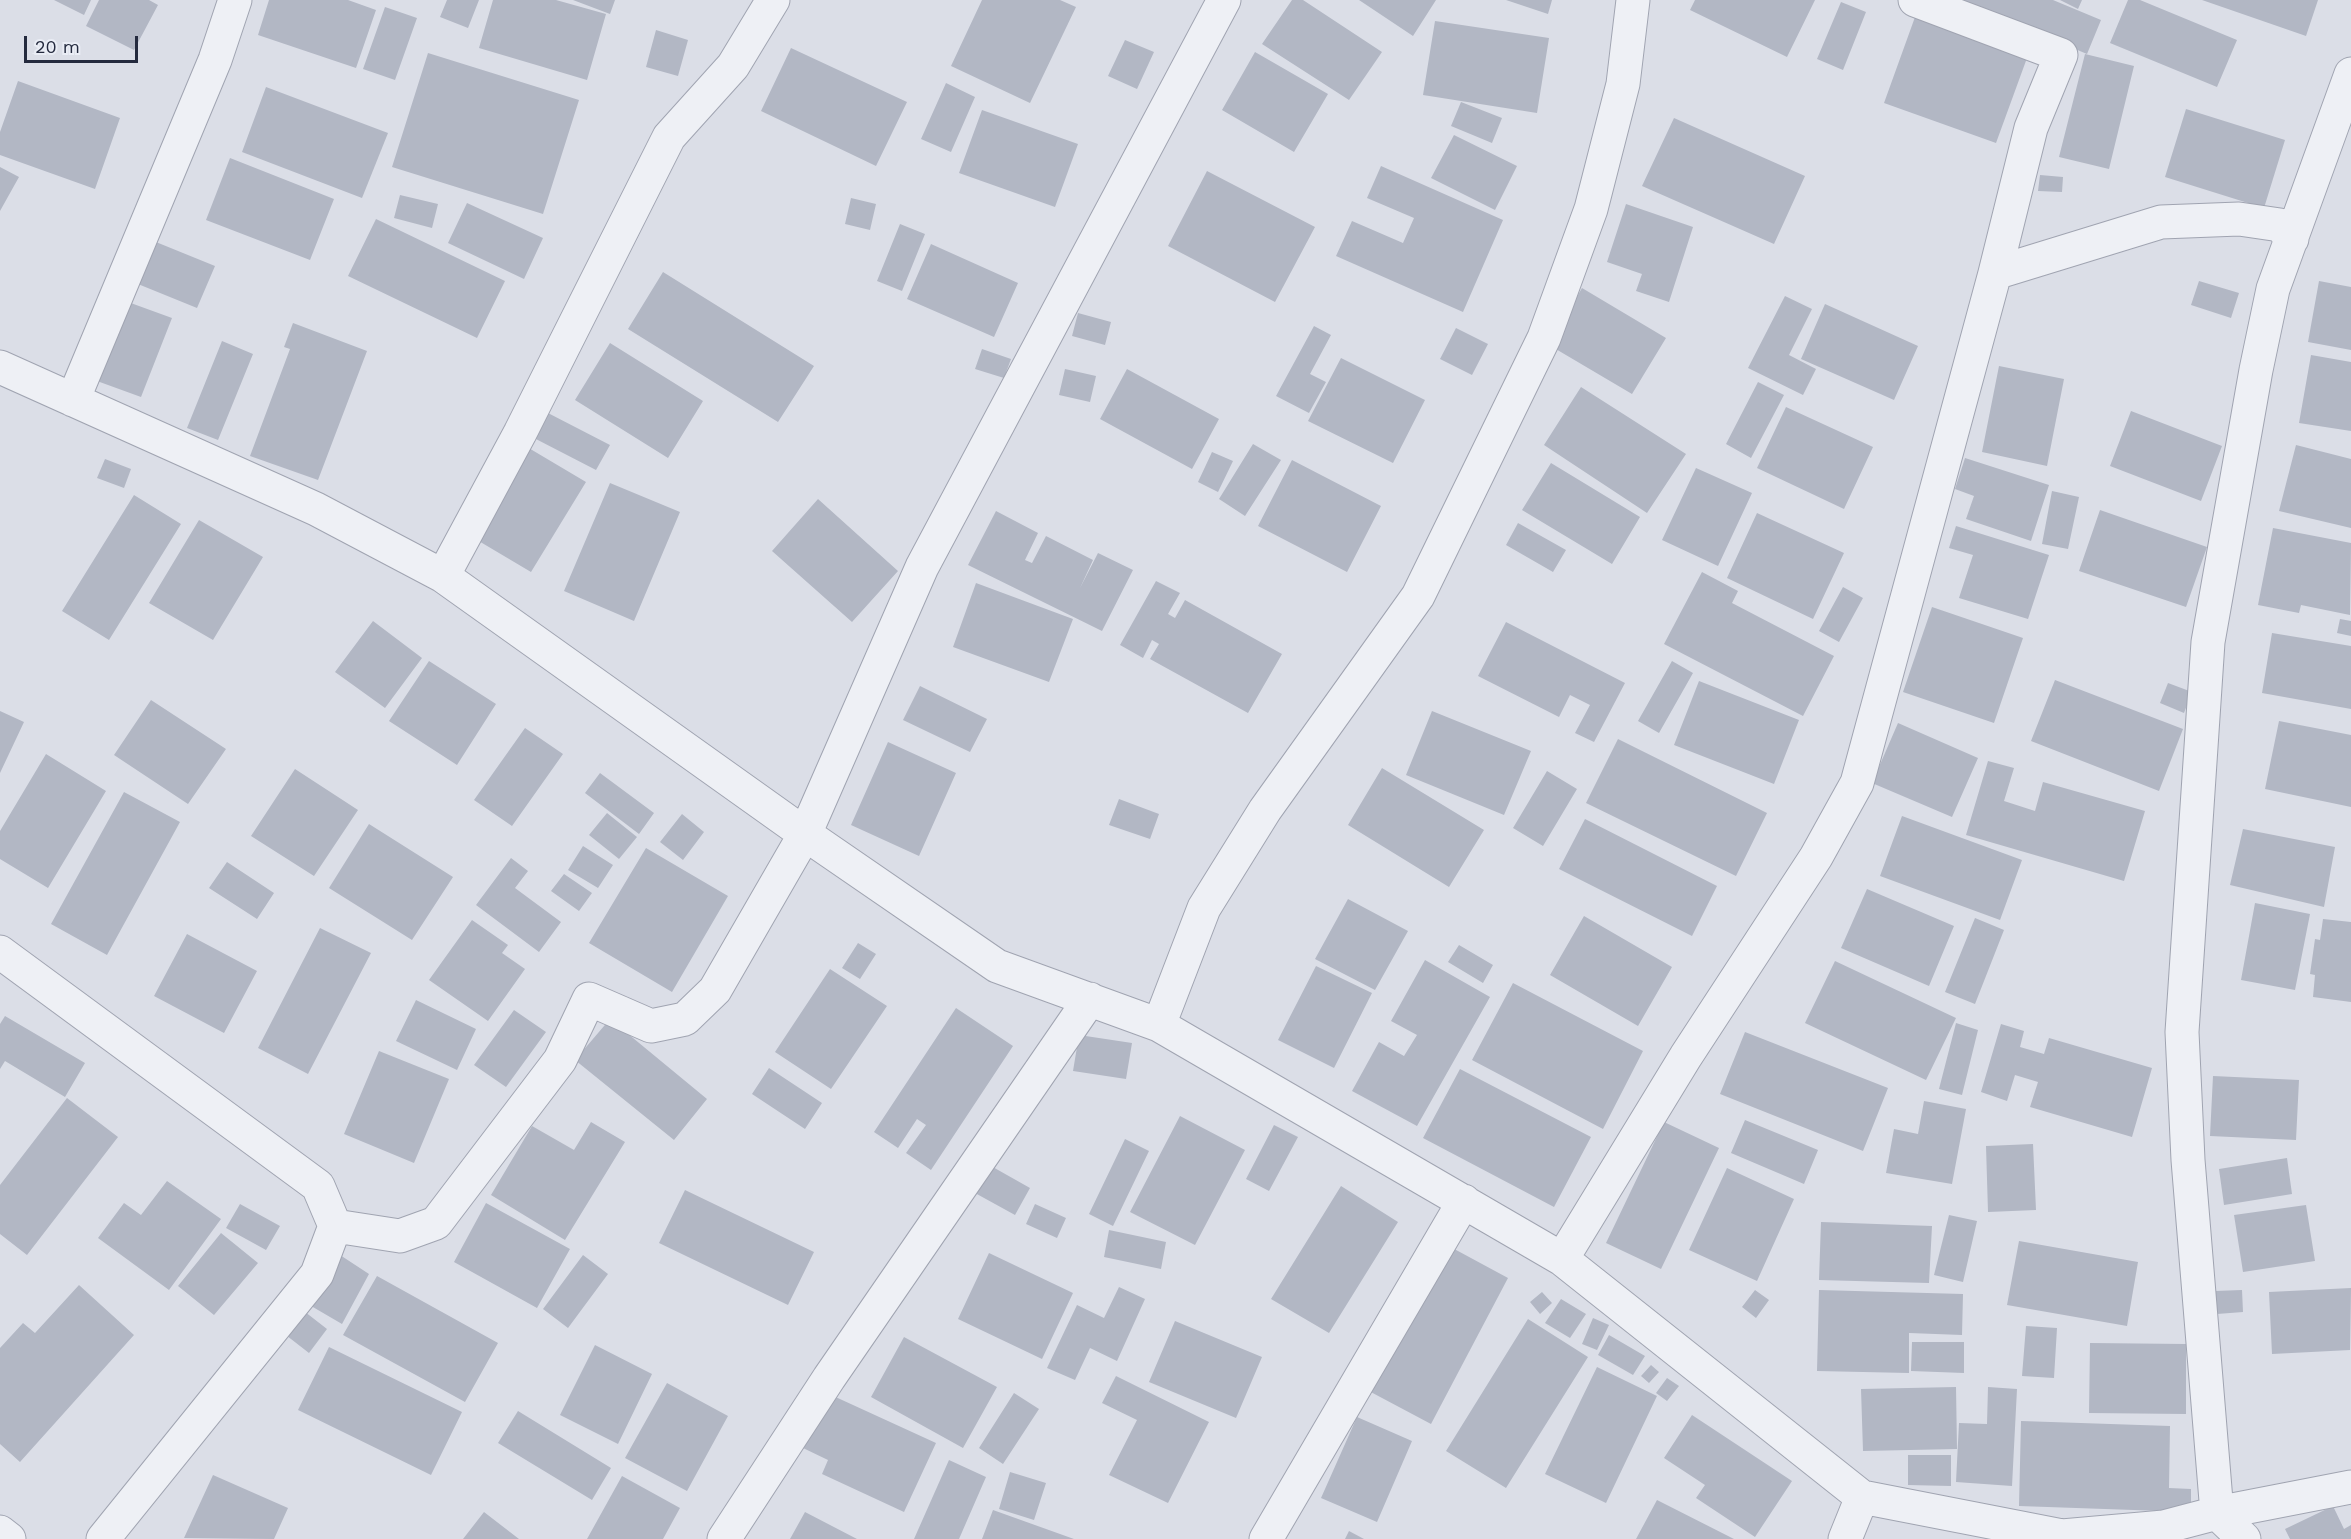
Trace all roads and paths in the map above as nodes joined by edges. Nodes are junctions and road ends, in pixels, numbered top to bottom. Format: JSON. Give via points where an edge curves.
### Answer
{"nodes":[{"id":1,"x":236,"y":0,"type":"edge"},
{"id":2,"x":773,"y":0,"type":"edge"},
{"id":3,"x":1224,"y":0,"type":"edge"},
{"id":4,"x":1633,"y":0,"type":"edge"},
{"id":5,"x":1915,"y":0,"type":"edge"},
{"id":6,"x":2351,"y":74,"type":"edge"},
{"id":7,"x":2292,"y":239,"type":"junction"},
{"id":8,"x":1995,"y":273,"type":"junction"},
{"id":9,"x":0,"y":367,"type":"edge"},
{"id":10,"x":73,"y":400,"type":"junction"},
{"id":11,"x":443,"y":576,"type":"junction"},
{"id":12,"x":806,"y":834,"type":"junction"},
{"id":13,"x":0,"y":952,"type":"edge"},
{"id":14,"x":1090,"y":999,"type":"junction"},
{"id":15,"x":1159,"y":1025,"type":"junction"},
{"id":16,"x":1464,"y":1202,"type":"junction"},
{"id":17,"x":335,"y":1226,"type":"junction"},
{"id":18,"x":1562,"y":1259,"type":"junction"},
{"id":19,"x":2351,"y":1487,"type":"edge"},
{"id":20,"x":1862,"y":1497,"type":"junction"},
{"id":21,"x":2217,"y":1513,"type":"junction"},
{"id":22,"x":0,"y":1532,"type":"edge"},
{"id":23,"x":9,"y":1539,"type":"edge"},
{"id":24,"x":103,"y":1539,"type":"edge"},
{"id":25,"x":724,"y":1539,"type":"edge"},
{"id":26,"x":1266,"y":1539,"type":"edge"},
{"id":27,"x":1845,"y":1539,"type":"edge"},
{"id":28,"x":2244,"y":1539,"type":"edge"}],
"edges":[{"from":1,"to":10,"type":"street"},
{"from":2,"to":11,"type":"street","via":[[733,66],[669,137]]},
{"from":3,"to":12,"type":"street","via":[[922,567]]},
{"from":4,"to":15,"type":"street","via":[[1623,84],[1591,209],[1544,338],[1418,596],[1266,810],[1204,908]]},
{"from":5,"to":8,"type":"street","via":[[2061,55],[2031,128]]},
{"from":6,"to":7,"type":"street"},
{"from":7,"to":8,"type":"street","via":[[2280,225],[2239,219],[2161,222]]},
{"from":7,"to":21,"type":"street","via":[[2274,289],[2261,347],[2208,642],[2182,1032],[2188,1160]]},
{"from":8,"to":18,"type":"street","via":[[1857,783],[1816,857],[1686,1056]]},
{"from":9,"to":10,"type":"street"},
{"from":10,"to":11,"type":"street","via":[[316,509]]},
{"from":11,"to":12,"type":"street"},
{"from":12,"to":14,"type":"street","via":[[997,966]]},
{"from":12,"to":17,"type":"street","via":[[715,990],[685,1019],[651,1026],[589,999],[560,1060],[436,1223],[400,1236]]},
{"from":13,"to":17,"type":"street","via":[[318,1186]]},
{"from":14,"to":15,"type":"street"},
{"from":14,"to":25,"type":"street"},
{"from":15,"to":16,"type":"street"},
{"from":16,"to":18,"type":"street"},
{"from":16,"to":26,"type":"street"},
{"from":17,"to":24,"type":"street","via":[[317,1274]]},
{"from":18,"to":20,"type":"street"},
{"from":19,"to":21,"type":"street"},
{"from":20,"to":21,"type":"street","via":[[2062,1536],[2163,1527]]},
{"from":20,"to":27,"type":"street"},
{"from":21,"to":28,"type":"street"},
{"from":22,"to":23,"type":"street"}]}
